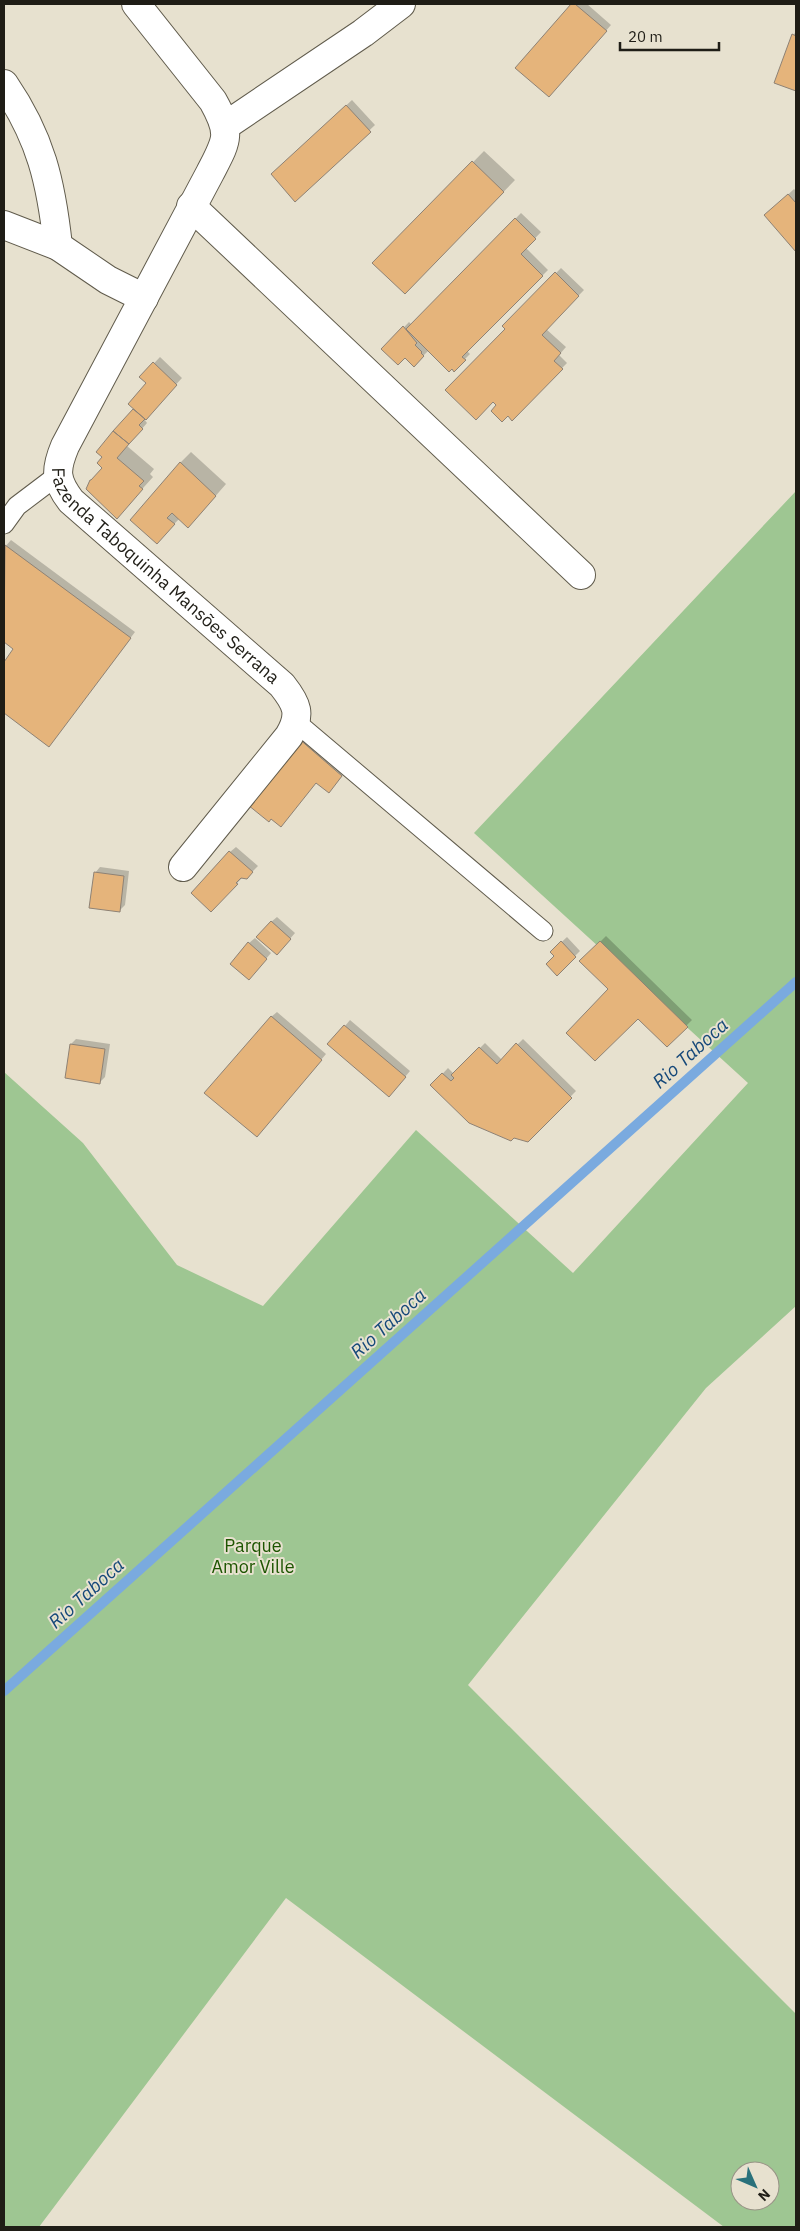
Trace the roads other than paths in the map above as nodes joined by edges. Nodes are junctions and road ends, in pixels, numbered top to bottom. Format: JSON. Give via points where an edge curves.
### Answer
{"nodes":[{"id":1,"x":136,"y":4,"type":"edge"},
{"id":2,"x":401,"y":4,"type":"edge"},
{"id":3,"x":4,"y":84,"type":"edge"},
{"id":4,"x":225,"y":126,"type":"junction"},
{"id":5,"x":191,"y":206,"type":"junction"},
{"id":6,"x":4,"y":225,"type":"edge"},
{"id":7,"x":58,"y":246,"type":"junction"},
{"id":8,"x":144,"y":298,"type":"junction"},
{"id":9,"x":58,"y":475,"type":"junction"},
{"id":10,"x":4,"y":524,"type":"edge"},
{"id":11,"x":580,"y":575,"type":"dead end"},
{"id":12,"x":297,"y":723,"type":"junction"},
{"id":13,"x":183,"y":867,"type":"dead end"},
{"id":14,"x":543,"y":931,"type":"dead end"}],
"edges":[{"from":1,"to":4,"type":"street","via":[[212,101]]},
{"from":2,"to":4,"type":"street"},
{"from":3,"to":7,"type":"street","via":[[19,106],[40,150],[53,200]]},
{"from":4,"to":5,"type":"street","name":"Fazenda Taboquinha Mansões Serrana","via":[[224,146]]},
{"from":5,"to":8,"type":"street","name":"Fazenda Taboquinha Mansões Serrana"},
{"from":5,"to":11,"type":"street"},
{"from":6,"to":7,"type":"street"},
{"from":7,"to":8,"type":"street","via":[[108,280]]},
{"from":8,"to":9,"type":"street","name":"Fazenda Taboquinha Mansões Serrana","via":[[65,446],[58,464]]},
{"from":9,"to":10,"type":"lane","via":[[17,506]]},
{"from":9,"to":12,"type":"street","name":"Fazenda Taboquinha Mansões Serrana","via":[[61,488],[71,501],[282,685],[296,708]]},
{"from":12,"to":13,"type":"street"},
{"from":12,"to":14,"type":"lane"}]}
